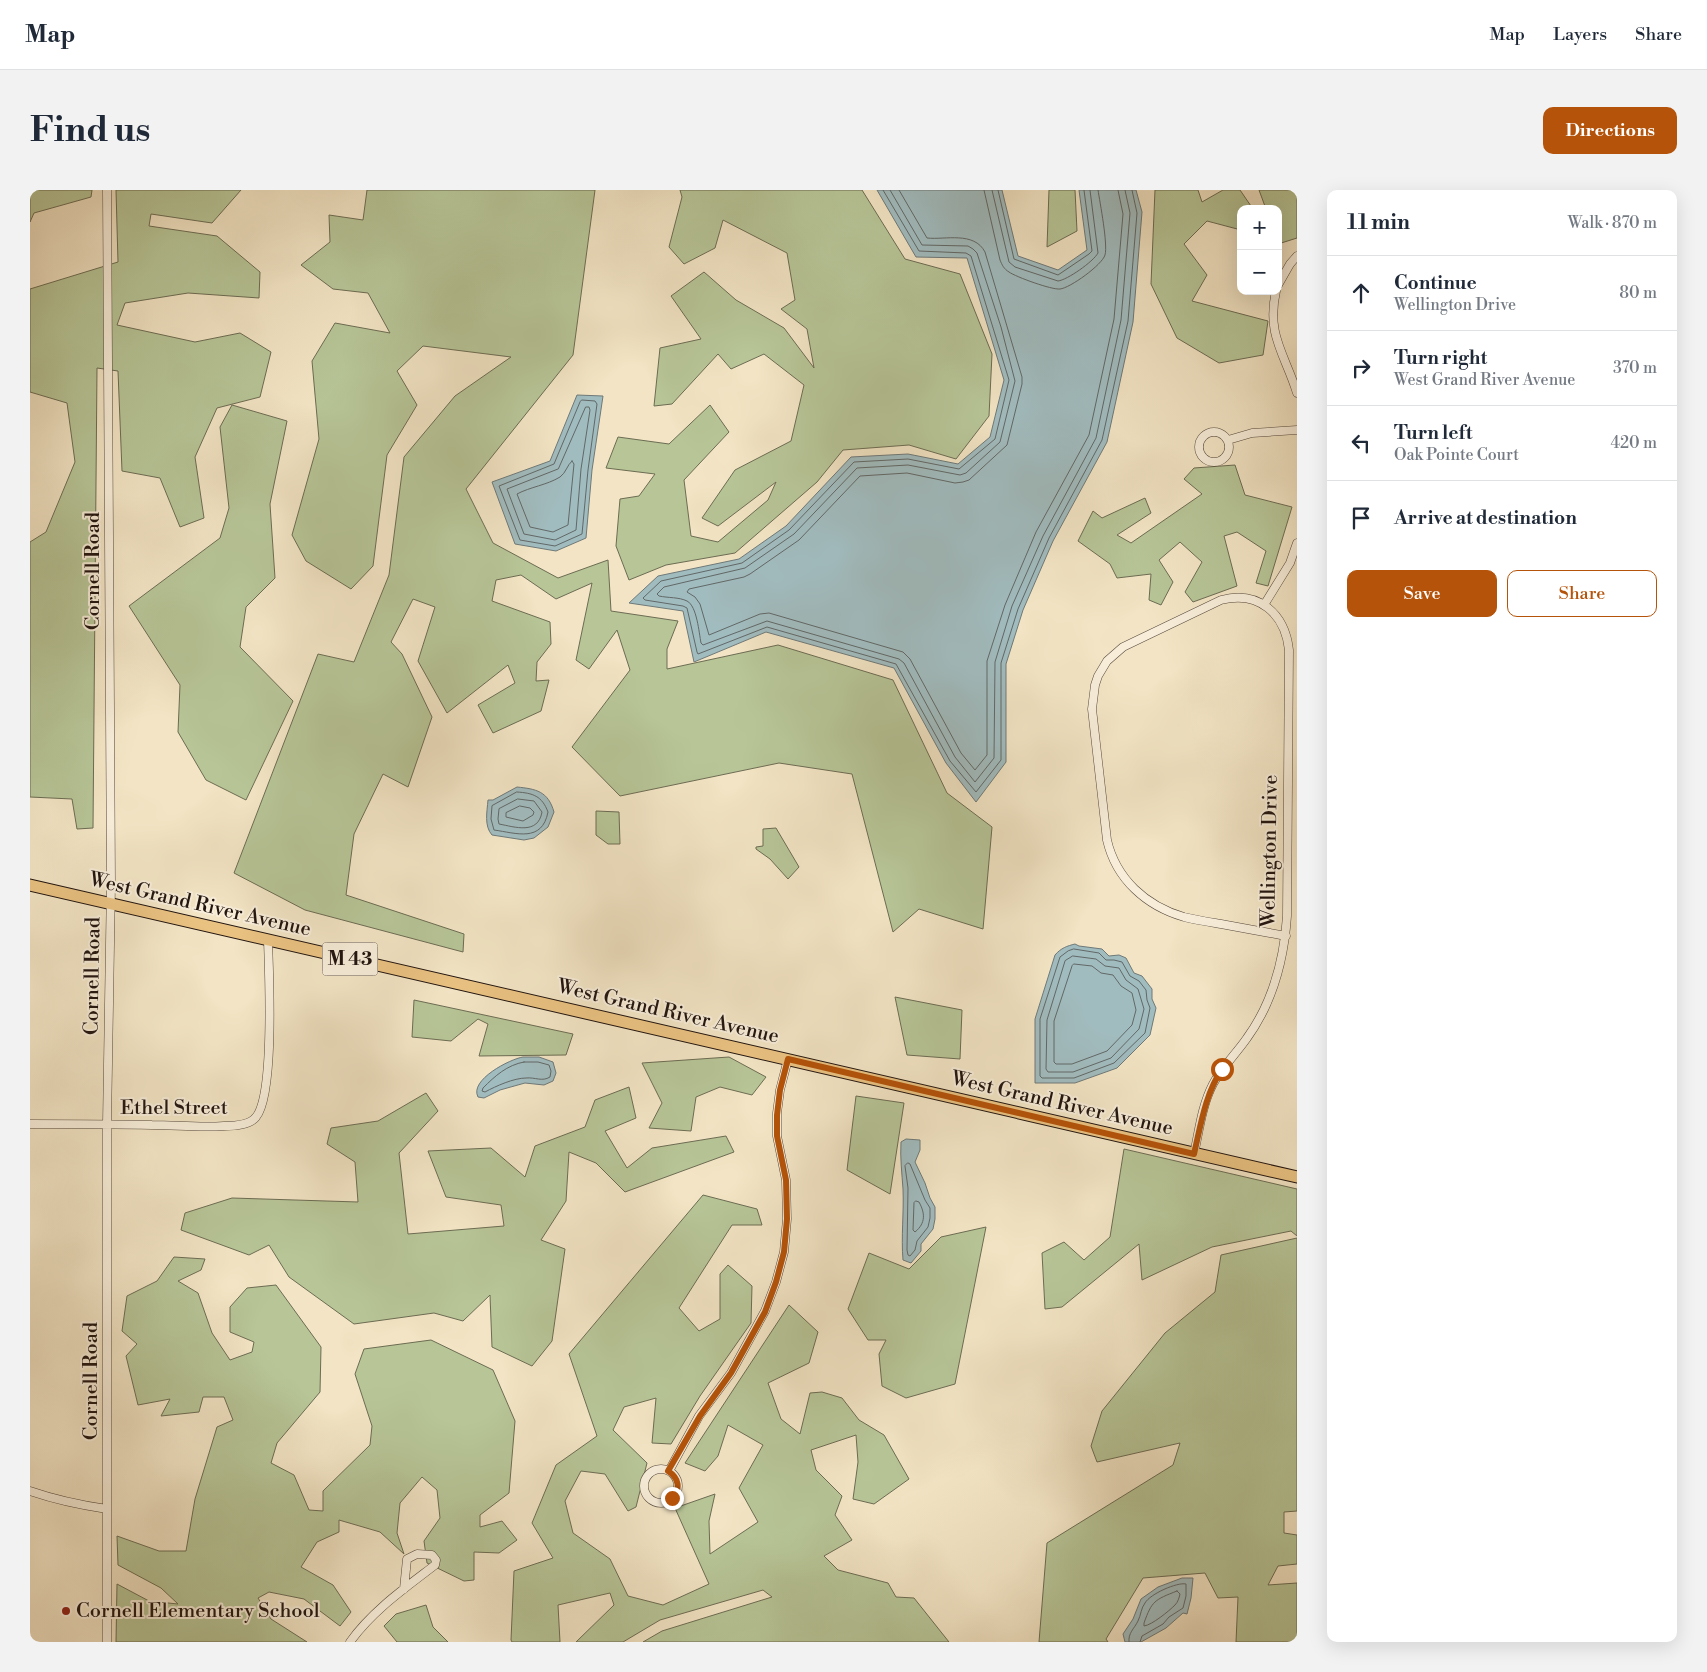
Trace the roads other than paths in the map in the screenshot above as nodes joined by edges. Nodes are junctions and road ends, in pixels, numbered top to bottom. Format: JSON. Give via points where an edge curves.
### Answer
{"nodes":[{"id":1,"x":107,"y":190,"type":"edge"},
{"id":2,"x":1297,"y":256,"type":"edge"},
{"id":3,"x":1282,"y":278,"type":"edge"},
{"id":4,"x":1275,"y":295,"type":"edge"},
{"id":5,"x":1297,"y":393,"type":"edge"},
{"id":6,"x":1297,"y":430,"type":"edge"},
{"id":7,"x":1228,"y":440,"type":"junction"},
{"id":8,"x":1297,"y":543,"type":"edge"},
{"id":9,"x":1264,"y":605,"type":"junction"},
{"id":10,"x":30,"y":885,"type":"edge"},
{"id":11,"x":110,"y":904,"type":"junction"},
{"id":12,"x":1286,"y":936,"type":"junction"},
{"id":13,"x":268,"y":940,"type":"junction"},
{"id":14,"x":788,"y":1059,"type":"junction"},
{"id":15,"x":30,"y":1124,"type":"edge"},
{"id":16,"x":107,"y":1124,"type":"junction"},
{"id":17,"x":1194,"y":1154,"type":"junction"},
{"id":18,"x":1297,"y":1177,"type":"edge"},
{"id":19,"x":668,"y":1471,"type":"junction"},
{"id":20,"x":30,"y":1490,"type":"edge"},
{"id":21,"x":107,"y":1509,"type":"junction"},
{"id":22,"x":404,"y":1589,"type":"junction"},
{"id":23,"x":107,"y":1642,"type":"edge"},
{"id":24,"x":350,"y":1642,"type":"edge"}],
"edges":[{"from":1,"to":11,"type":"street","name":"Cornell Road"},
{"from":2,"to":3,"type":"street"},
{"from":4,"to":5,"type":"street","via":[[1274,333]]},
{"from":6,"to":7,"type":"street","via":[[1252,433]]},
{"from":7,"to":7,"type":"street","via":[[1221,433],[1209,432],[1200,440],[1200,453],[1207,461],[1219,462],[1228,454]]},
{"from":8,"to":9,"type":"street","via":[[1290,563]]},
{"from":9,"to":12,"type":"street","name":"Wellington Drive","via":[[1282,623],[1289,650]]},
{"from":9,"to":12,"type":"street","via":[[1243,598],[1221,600],[1123,647],[1107,661],[1098,676],[1092,709],[1107,840],[1117,867],[1126,880],[1151,903],[1184,917]]},
{"from":10,"to":11,"type":"main road","name":"West Grand River Avenue","number":"M 43"},
{"from":11,"to":13,"type":"main road","name":"West Grand River Avenue","number":"M 43"},
{"from":11,"to":16,"type":"street","name":"Cornell Road"},
{"from":12,"to":17,"type":"street","name":"Wellington Drive","via":[[1276,981],[1264,1009],[1210,1090]]},
{"from":13,"to":14,"type":"main road","name":"West Grand River Avenue","number":"M 43"},
{"from":13,"to":16,"type":"street","name":"Ethel Street","via":[[268,1064],[263,1099],[255,1119],[226,1126]]},
{"from":14,"to":17,"type":"main road","name":"West Grand River Avenue","number":"M 43"},
{"from":14,"to":19,"type":"street","via":[[777,1115],[777,1136],[786,1180],[787,1219],[784,1252],[776,1282],[765,1312],[735,1365]]},
{"from":15,"to":16,"type":"street","name":"Ethel Street"},
{"from":16,"to":21,"type":"street","name":"Cornell Road"},
{"from":17,"to":18,"type":"main road","name":"West Grand River Avenue","number":"M 43"},
{"from":19,"to":19,"type":"street","via":[[654,1471],[645,1481],[646,1494],[656,1502],[669,1501],[677,1491],[676,1478]]},
{"from":20,"to":21,"type":"street","via":[[54,1500]]},
{"from":21,"to":23,"type":"street","name":"Cornell Road"},
{"from":22,"to":22,"type":"street","via":[[408,1559],[417,1554],[432,1555],[435,1565]]},
{"from":22,"to":24,"type":"street"}]}
